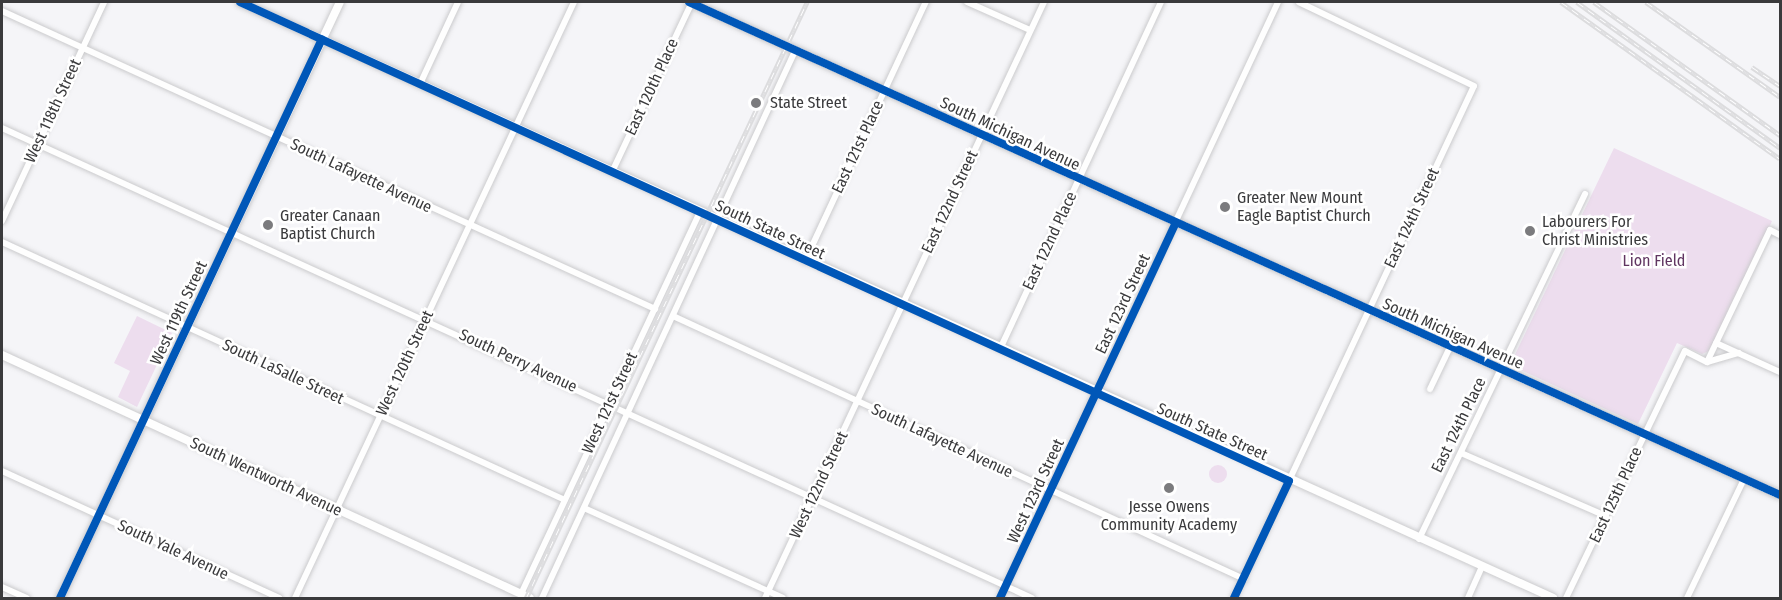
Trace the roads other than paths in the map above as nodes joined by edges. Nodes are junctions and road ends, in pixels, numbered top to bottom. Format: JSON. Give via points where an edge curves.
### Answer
{"nodes":[{"id":1,"x":104,"y":2,"type":"edge"},
{"id":2,"x":240,"y":2,"type":"edge"},
{"id":3,"x":340,"y":2,"type":"edge"},
{"id":4,"x":458,"y":2,"type":"edge"},
{"id":5,"x":574,"y":2,"type":"edge"},
{"id":6,"x":691,"y":2,"type":"edge"},
{"id":7,"x":926,"y":2,"type":"edge"},
{"id":8,"x":967,"y":2,"type":"edge"},
{"id":9,"x":1044,"y":2,"type":"edge"},
{"id":10,"x":1161,"y":2,"type":"edge"},
{"id":11,"x":1278,"y":2,"type":"edge"},
{"id":12,"x":1299,"y":2,"type":"edge"},
{"id":13,"x":2,"y":11,"type":"edge"},
{"id":14,"x":1030,"y":30,"type":"junction"},
{"id":15,"x":322,"y":39,"type":"junction"},
{"id":16,"x":82,"y":48,"type":"junction"},
{"id":17,"x":795,"y":51,"type":"junction"},
{"id":18,"x":420,"y":84,"type":"junction"},
{"id":19,"x":884,"y":91,"type":"junction"},
{"id":20,"x":2,"y":128,"type":"edge"},
{"id":21,"x":516,"y":128,"type":"junction"},
{"id":22,"x":982,"y":135,"type":"junction"},
{"id":23,"x":277,"y":137,"type":"junction"},
{"id":24,"x":37,"y":144,"type":"junction"},
{"id":25,"x":612,"y":172,"type":"junction"},
{"id":26,"x":1078,"y":180,"type":"junction"},
{"id":27,"x":1585,"y":194,"type":"dead end"},
{"id":28,"x":700,"y":212,"type":"junction"},
{"id":29,"x":717,"y":220,"type":"junction"},
{"id":30,"x":2,"y":221,"type":"edge"},
{"id":31,"x":470,"y":225,"type":"junction"},
{"id":32,"x":1175,"y":225,"type":"junction"},
{"id":33,"x":231,"y":233,"type":"junction"},
{"id":34,"x":1780,"y":235,"type":"edge"},
{"id":35,"x":2,"y":242,"type":"edge"},
{"id":36,"x":805,"y":261,"type":"junction"},
{"id":37,"x":903,"y":305,"type":"junction"},
{"id":38,"x":655,"y":309,"type":"junction"},
{"id":39,"x":1369,"y":311,"type":"junction"},
{"id":40,"x":673,"y":316,"type":"junction"},
{"id":41,"x":425,"y":321,"type":"junction"},
{"id":42,"x":188,"y":327,"type":"junction"},
{"id":43,"x":1716,"y":343,"type":"junction"},
{"id":44,"x":1450,"y":347,"type":"junction"},
{"id":45,"x":999,"y":350,"type":"junction"},
{"id":46,"x":1739,"y":353,"type":"junction"},
{"id":47,"x":2,"y":356,"type":"edge"},
{"id":48,"x":1707,"y":362,"type":"junction"},
{"id":49,"x":1500,"y":370,"type":"junction"},
{"id":50,"x":1780,"y":372,"type":"edge"},
{"id":51,"x":1430,"y":389,"type":"dead end"},
{"id":52,"x":1096,"y":394,"type":"junction"},
{"id":53,"x":858,"y":402,"type":"junction"},
{"id":54,"x":610,"y":404,"type":"junction"},
{"id":55,"x":628,"y":412,"type":"junction"},
{"id":56,"x":381,"y":416,"type":"junction"},
{"id":57,"x":144,"y":421,"type":"junction"},
{"id":58,"x":1645,"y":434,"type":"junction"},
{"id":59,"x":1461,"y":453,"type":"junction"},
{"id":60,"x":2,"y":471,"type":"edge"},
{"id":61,"x":1744,"y":479,"type":"junction"},
{"id":62,"x":1289,"y":482,"type":"junction"},
{"id":63,"x":1050,"y":491,"type":"junction"},
{"id":64,"x":1780,"y":495,"type":"edge"},
{"id":65,"x":813,"y":497,"type":"junction"},
{"id":66,"x":565,"y":500,"type":"junction"},
{"id":67,"x":584,"y":508,"type":"junction"},
{"id":68,"x":336,"y":510,"type":"junction"},
{"id":69,"x":99,"y":516,"type":"junction"},
{"id":70,"x":1606,"y":516,"type":"junction"},
{"id":71,"x":1419,"y":539,"type":"junction"},
{"id":72,"x":1482,"y":567,"type":"junction"},
{"id":73,"x":1244,"y":579,"type":"junction"},
{"id":74,"x":1006,"y":586,"type":"junction"},
{"id":75,"x":2,"y":587,"type":"edge"},
{"id":76,"x":521,"y":594,"type":"junction"},
{"id":77,"x":766,"y":595,"type":"edge"},
{"id":78,"x":27,"y":598,"type":"edge"},
{"id":79,"x":60,"y":598,"type":"edge"},
{"id":80,"x":279,"y":598,"type":"edge"},
{"id":81,"x":295,"y":598,"type":"edge"},
{"id":82,"x":530,"y":598,"type":"edge"},
{"id":83,"x":542,"y":598,"type":"edge"},
{"id":84,"x":783,"y":598,"type":"edge"},
{"id":85,"x":1000,"y":598,"type":"edge"},
{"id":86,"x":1032,"y":598,"type":"edge"},
{"id":87,"x":1234,"y":598,"type":"edge"},
{"id":88,"x":1468,"y":598,"type":"edge"},
{"id":89,"x":1553,"y":598,"type":"edge"},
{"id":90,"x":1566,"y":598,"type":"edge"},
{"id":91,"x":1687,"y":598,"type":"edge"}],
"edges":[{"from":1,"to":16,"type":"street","name":"West 118th Street"},
{"from":2,"to":15,"type":"street","name":"South State Street"},
{"from":3,"to":15,"type":"street","name":"West 119th Street"},
{"from":4,"to":18,"type":"street"},
{"from":5,"to":21,"type":"street","name":"West 120th Street"},
{"from":6,"to":17,"type":"main road","name":"South Michigan Avenue"},
{"from":6,"to":25,"type":"street","name":"East 120th Place"},
{"from":7,"to":19,"type":"street","name":"East 121st Place"},
{"from":8,"to":14,"type":"street"},
{"from":9,"to":14,"type":"street","name":"East 122nd Street"},
{"from":10,"to":26,"type":"street","name":"East 122nd Place"},
{"from":11,"to":32,"type":"street","name":"East 123rd Street"},
{"from":12,"to":39,"type":"street","name":"East 124th Street","via":[[1474,86]]},
{"from":13,"to":16,"type":"street","name":"South Lafayette Avenue"},
{"from":14,"to":22,"type":"street","name":"East 122nd Street"},
{"from":15,"to":18,"type":"street","name":"South State Street"},
{"from":15,"to":23,"type":"street","name":"West 119th Street"},
{"from":16,"to":23,"type":"street","name":"South Lafayette Avenue"},
{"from":16,"to":24,"type":"street","name":"West 118th Street"},
{"from":17,"to":19,"type":"main road","name":"South Michigan Avenue"},
{"from":17,"to":29,"type":"street","name":"West 121st Street"},
{"from":18,"to":21,"type":"street","name":"South State Street"},
{"from":19,"to":22,"type":"main road","name":"South Michigan Avenue"},
{"from":19,"to":36,"type":"street","name":"East 121st Place"},
{"from":20,"to":24,"type":"street","name":"South Perry Avenue"},
{"from":21,"to":25,"type":"street","name":"South State Street"},
{"from":21,"to":31,"type":"street","name":"West 120th Street"},
{"from":22,"to":26,"type":"main road","name":"South Michigan Avenue"},
{"from":22,"to":37,"type":"street","name":"East 122nd Street"},
{"from":23,"to":31,"type":"street","name":"South Lafayette Avenue"},
{"from":23,"to":33,"type":"street","name":"West 119th Street"},
{"from":24,"to":30,"type":"street","name":"West 118th Street"},
{"from":24,"to":33,"type":"street","name":"South Perry Avenue"},
{"from":25,"to":28,"type":"street","name":"South State Street"},
{"from":26,"to":32,"type":"main road","name":"South Michigan Avenue"},
{"from":26,"to":45,"type":"street","name":"East 122nd Place"},
{"from":27,"to":49,"type":"street","name":"East 124th Place"},
{"from":28,"to":29,"type":"street","name":"South State Street"},
{"from":28,"to":38,"type":"street","name":"West 121st Street"},
{"from":29,"to":36,"type":"street","name":"South State Street"},
{"from":29,"to":40,"type":"street","name":"West 121st Street"},
{"from":31,"to":38,"type":"street","name":"South Lafayette Avenue"},
{"from":31,"to":41,"type":"street","name":"West 120th Street"},
{"from":32,"to":39,"type":"main road","name":"South Michigan Avenue"},
{"from":32,"to":52,"type":"street","name":"East 123rd Street"},
{"from":33,"to":41,"type":"street","name":"South Perry Avenue"},
{"from":33,"to":42,"type":"street","name":"West 119th Street"},
{"from":34,"to":43,"type":"street","via":[[1770,230]]},
{"from":35,"to":42,"type":"street","name":"South LaSalle Street"},
{"from":36,"to":37,"type":"street","name":"South State Street"},
{"from":37,"to":45,"type":"street","name":"South State Street"},
{"from":37,"to":53,"type":"street","name":"West 122nd Street"},
{"from":38,"to":54,"type":"street","name":"West 121st Street"},
{"from":39,"to":44,"type":"main road","name":"South Michigan Avenue"},
{"from":39,"to":62,"type":"street","name":"East 124th Street"},
{"from":40,"to":53,"type":"street","name":"South Lafayette Avenue"},
{"from":40,"to":55,"type":"street","name":"West 121st Street"},
{"from":41,"to":54,"type":"street","name":"South Perry Avenue"},
{"from":41,"to":56,"type":"street","name":"West 120th Street"},
{"from":42,"to":56,"type":"street","name":"South LaSalle Street"},
{"from":42,"to":57,"type":"street","name":"West 119th Street"},
{"from":43,"to":46,"type":"street"},
{"from":43,"to":48,"type":"street"},
{"from":44,"to":49,"type":"main road","name":"South Michigan Avenue"},
{"from":44,"to":51,"type":"street","name":"South Michigan Avenue"},
{"from":45,"to":52,"type":"street","name":"South State Street"},
{"from":46,"to":48,"type":"street"},
{"from":46,"to":50,"type":"street"},
{"from":47,"to":57,"type":"street","name":"South Wentworth Avenue"},
{"from":48,"to":58,"type":"street","name":"East 125th Place","via":[[1685,351]]},
{"from":49,"to":58,"type":"main road","name":"South Michigan Avenue"},
{"from":49,"to":59,"type":"street","name":"East 124th Place"},
{"from":52,"to":62,"type":"street","name":"South State Street"},
{"from":52,"to":63,"type":"street","name":"West 123rd Street"},
{"from":53,"to":63,"type":"street","name":"South Lafayette Avenue"},
{"from":53,"to":65,"type":"street","name":"West 122nd Street"},
{"from":54,"to":55,"type":"street","name":"South Perry Avenue"},
{"from":54,"to":66,"type":"street","name":"West 121st Street"},
{"from":55,"to":65,"type":"street","name":"South Perry Avenue"},
{"from":55,"to":67,"type":"street","name":"West 121st Street"},
{"from":56,"to":66,"type":"street","name":"South LaSalle Street"},
{"from":56,"to":68,"type":"street","name":"West 120th Street"},
{"from":57,"to":68,"type":"street","name":"South Wentworth Avenue"},
{"from":57,"to":69,"type":"street","name":"West 119th Street"},
{"from":58,"to":61,"type":"main road","name":"South Michigan Avenue"},
{"from":58,"to":70,"type":"street","name":"East 125th Place"},
{"from":59,"to":70,"type":"street"},
{"from":59,"to":71,"type":"street","name":"East 124th Place"},
{"from":60,"to":69,"type":"street","name":"South Yale Avenue"},
{"from":61,"to":64,"type":"main road","name":"South Michigan Avenue"},
{"from":61,"to":91,"type":"street"},
{"from":62,"to":71,"type":"street","name":"South State Street"},
{"from":62,"to":73,"type":"street","name":"East 124th Street"},
{"from":63,"to":73,"type":"street","name":"South Lafayette Avenue"},
{"from":63,"to":74,"type":"street","name":"West 123rd Street"},
{"from":65,"to":74,"type":"street","name":"South Perry Avenue"},
{"from":65,"to":77,"type":"street","name":"West 122nd Street"},
{"from":66,"to":76,"type":"street","name":"West 121st Street"},
{"from":67,"to":77,"type":"street"},
{"from":67,"to":83,"type":"street","name":"West 121st Street"},
{"from":68,"to":76,"type":"street","name":"South Wentworth Avenue"},
{"from":68,"to":81,"type":"street","name":"West 120th Street"},
{"from":69,"to":79,"type":"street","name":"West 119th Street"},
{"from":69,"to":80,"type":"street","name":"South Yale Avenue"},
{"from":70,"to":90,"type":"street","name":"East 125th Place"},
{"from":71,"to":72,"type":"street","name":"South State Street"},
{"from":72,"to":88,"type":"street"},
{"from":72,"to":89,"type":"street","name":"South State Street"},
{"from":73,"to":87,"type":"street","name":"East 124th Street"},
{"from":74,"to":85,"type":"street","name":"West 123rd Street"},
{"from":74,"to":86,"type":"street","name":"South Perry Avenue"},
{"from":75,"to":78,"type":"street"},
{"from":76,"to":82,"type":"street","name":"South Wentworth Avenue"},
{"from":77,"to":84,"type":"street"}]}
